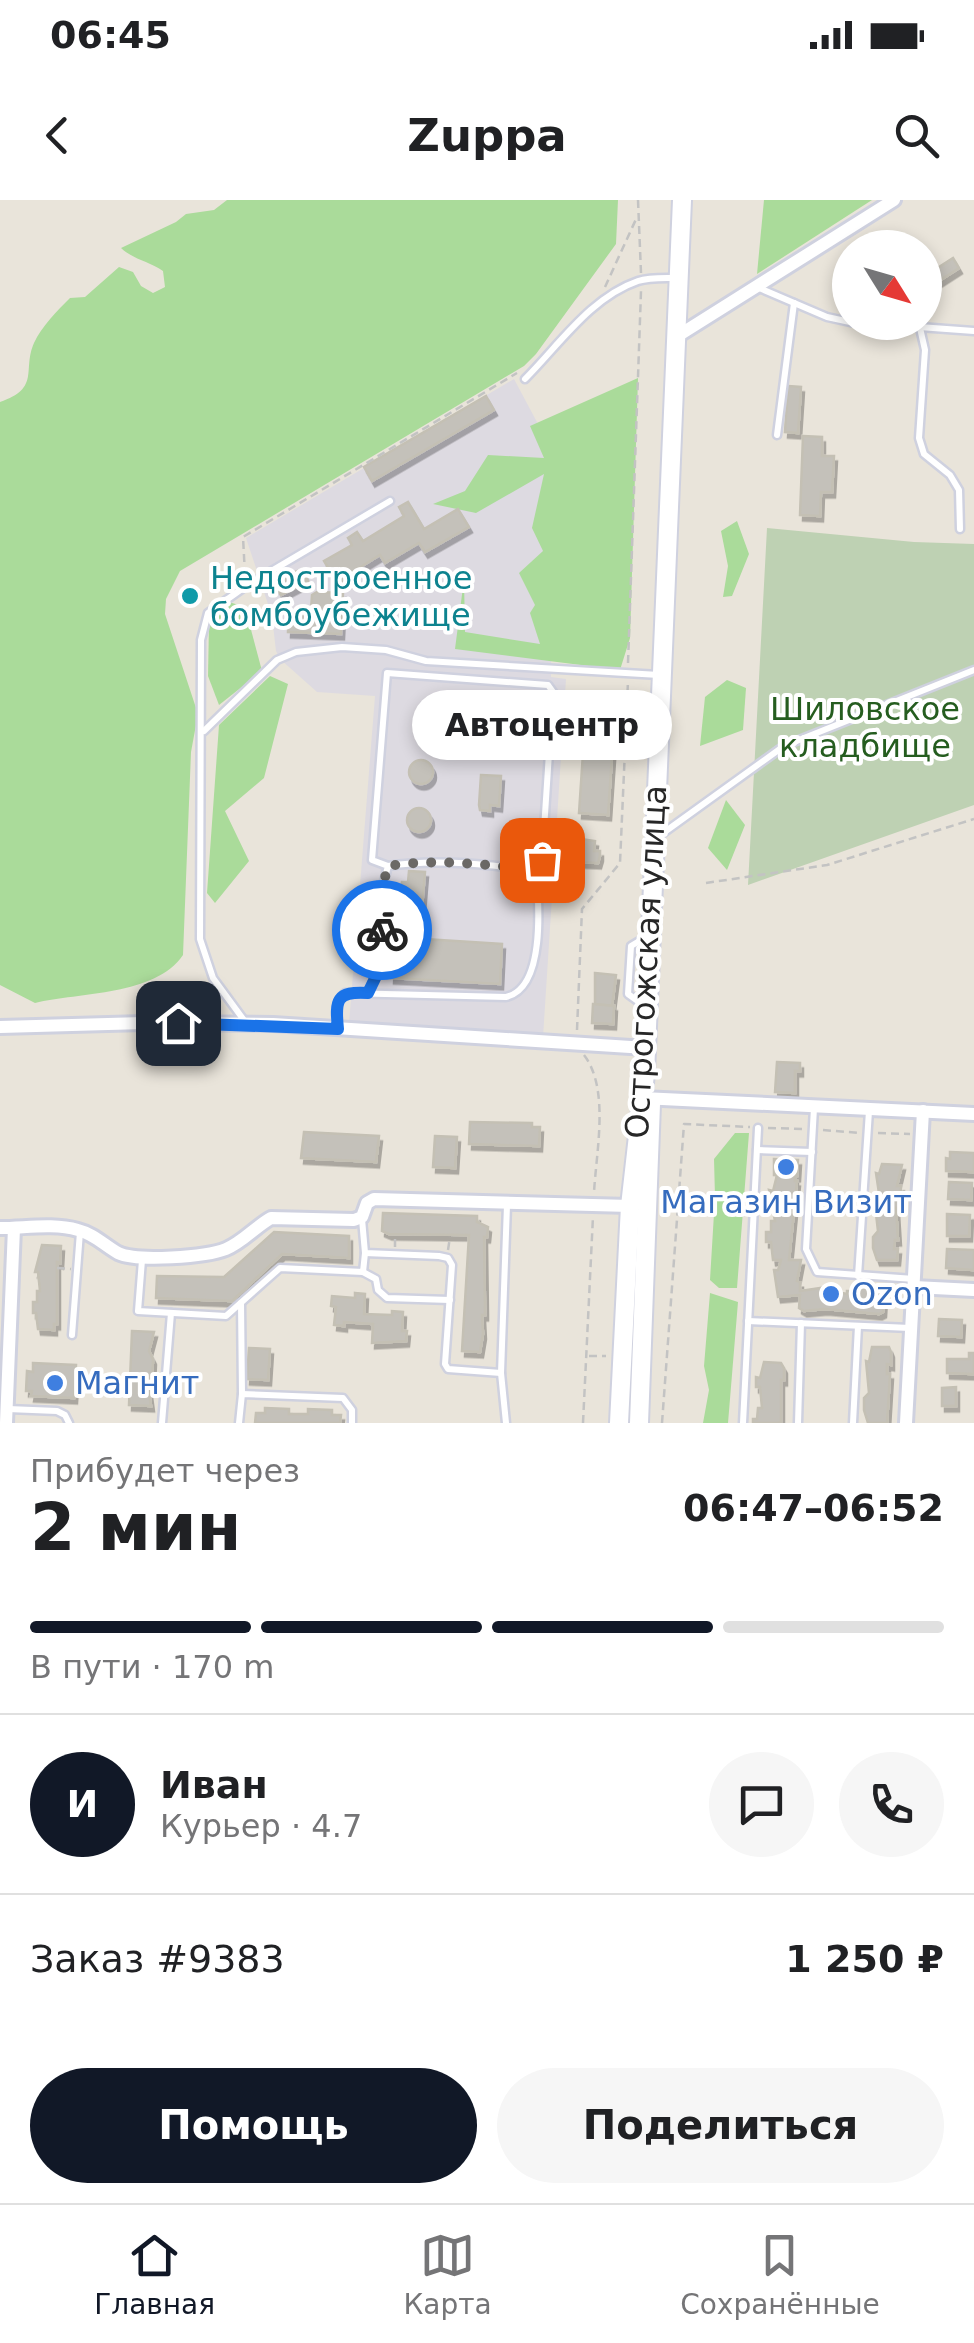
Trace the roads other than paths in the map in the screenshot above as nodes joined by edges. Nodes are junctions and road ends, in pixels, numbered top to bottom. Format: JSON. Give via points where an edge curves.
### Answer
{"nodes":[{"id":1,"x":682,"y":200,"type":"edge"},
{"id":2,"x":894,"y":200,"type":"edge"},
{"id":3,"x":678,"y":278,"type":"junction"},
{"id":4,"x":756,"y":287,"type":"junction"},
{"id":5,"x":794,"y":303,"type":"junction"},
{"id":6,"x":832,"y":318,"type":"edge"},
{"id":7,"x":942,"y":329,"type":"edge"},
{"id":8,"x":974,"y":331,"type":"edge"},
{"id":9,"x":676,"y":337,"type":"junction"},
{"id":10,"x":923,"y":340,"type":"edge"},
{"id":11,"x":525,"y":379,"type":"dead end"},
{"id":12,"x":777,"y":435,"type":"dead end"},
{"id":13,"x":390,"y":501,"type":"dead end"},
{"id":14,"x":960,"y":528,"type":"dead end"},
{"id":15,"x":974,"y":670,"type":"edge"},
{"id":16,"x":662,"y":674,"type":"junction"},
{"id":17,"x":203,"y":732,"type":"junction"},
{"id":18,"x":655,"y":840,"type":"junction"},
{"id":19,"x":388,"y":866,"type":"junction"},
{"id":20,"x":536,"y":870,"type":"junction"},
{"id":21,"x":368,"y":993,"type":"junction"},
{"id":22,"x":246,"y":1024,"type":"junction"},
{"id":23,"x":0,"y":1027,"type":"edge"},
{"id":24,"x":338,"y":1029,"type":"junction"},
{"id":25,"x":646,"y":1048,"type":"junction"},
{"id":26,"x":646,"y":1098,"type":"junction"},
{"id":27,"x":814,"y":1108,"type":"junction"},
{"id":28,"x":869,"y":1110,"type":"junction"},
{"id":29,"x":923,"y":1111,"type":"junction"},
{"id":30,"x":974,"y":1114,"type":"edge"},
{"id":31,"x":758,"y":1128,"type":"dead end"},
{"id":32,"x":757,"y":1150,"type":"junction"},
{"id":33,"x":812,"y":1152,"type":"junction"},
{"id":34,"x":507,"y":1202,"type":"junction"},
{"id":35,"x":630,"y":1206,"type":"junction"},
{"id":36,"x":362,"y":1218,"type":"junction"},
{"id":37,"x":7,"y":1228,"type":"edge"},
{"id":38,"x":80,"y":1230,"type":"junction"},
{"id":39,"x":365,"y":1253,"type":"junction"},
{"id":40,"x":142,"y":1258,"type":"junction"},
{"id":41,"x":363,"y":1272,"type":"junction"},
{"id":42,"x":858,"y":1276,"type":"junction"},
{"id":43,"x":914,"y":1283,"type":"junction"},
{"id":44,"x":974,"y":1290,"type":"edge"},
{"id":45,"x":450,"y":1300,"type":"junction"},
{"id":46,"x":240,"y":1303,"type":"junction"},
{"id":47,"x":171,"y":1313,"type":"junction"},
{"id":48,"x":748,"y":1321,"type":"junction"},
{"id":49,"x":801,"y":1324,"type":"junction"},
{"id":50,"x":858,"y":1326,"type":"junction"},
{"id":51,"x":910,"y":1328,"type":"junction"},
{"id":52,"x":72,"y":1334,"type":"dead end"},
{"id":53,"x":501,"y":1373,"type":"junction"},
{"id":54,"x":242,"y":1394,"type":"junction"},
{"id":55,"x":6,"y":1416,"type":"edge"},
{"id":56,"x":69,"y":1423,"type":"edge"},
{"id":57,"x":162,"y":1423,"type":"edge"},
{"id":58,"x":239,"y":1423,"type":"edge"},
{"id":59,"x":352,"y":1423,"type":"edge"},
{"id":60,"x":506,"y":1423,"type":"edge"},
{"id":61,"x":619,"y":1423,"type":"edge"},
{"id":62,"x":639,"y":1423,"type":"edge"},
{"id":63,"x":742,"y":1423,"type":"edge"},
{"id":64,"x":798,"y":1423,"type":"edge"},
{"id":65,"x":853,"y":1423,"type":"edge"},
{"id":66,"x":906,"y":1423,"type":"edge"}],
"edges":[{"from":1,"to":3,"type":"street","name":"Острогожская улица"},
{"from":2,"to":4,"type":"street"},
{"from":3,"to":9,"type":"street","name":"Острогожская улица"},
{"from":3,"to":11,"type":"lane","via":[[642,279],[615,291]]},
{"from":4,"to":5,"type":"lane"},
{"from":4,"to":9,"type":"street"},
{"from":5,"to":6,"type":"lane"},
{"from":5,"to":12,"type":"lane"},
{"from":7,"to":8,"type":"lane"},
{"from":9,"to":16,"type":"street","name":"Острогожская улица"},
{"from":10,"to":14,"type":"lane","via":[[919,438],[924,454],[950,474],[958,490]]},
{"from":13,"to":17,"type":"lane","via":[[208,613],[201,640]]},
{"from":15,"to":18,"type":"lane","via":[[784,746]]},
{"from":16,"to":17,"type":"lane","via":[[426,661],[342,647],[296,652],[277,660]]},
{"from":16,"to":18,"type":"street","name":"Острогожская улица"},
{"from":17,"to":22,"type":"lane","via":[[200,939],[213,978]]},
{"from":18,"to":25,"type":"street","name":"Острогожская улица"},
{"from":19,"to":20,"type":"lane"},
{"from":19,"to":20,"type":"lane","via":[[372,860],[386,672],[548,685],[553,692],[542,860]]},
{"from":19,"to":21,"type":"lane","via":[[380,968]]},
{"from":20,"to":21,"type":"lane","via":[[533,966],[523,989],[506,997]]},
{"from":21,"to":24,"type":"lane","via":[[339,998]]},
{"from":22,"to":23,"type":"street"},
{"from":22,"to":24,"type":"street"},
{"from":24,"to":25,"type":"street"},
{"from":25,"to":26,"type":"street","name":"Острогожская улица"},
{"from":26,"to":27,"type":"street"},
{"from":26,"to":35,"type":"street","name":"Острогожская улица"},
{"from":26,"to":62,"type":"street"},
{"from":27,"to":28,"type":"street"},
{"from":27,"to":33,"type":"lane"},
{"from":28,"to":29,"type":"street"},
{"from":28,"to":42,"type":"lane"},
{"from":29,"to":30,"type":"street"},
{"from":29,"to":43,"type":"street"},
{"from":31,"to":32,"type":"lane"},
{"from":32,"to":33,"type":"lane"},
{"from":32,"to":48,"type":"lane"},
{"from":33,"to":42,"type":"lane","via":[[806,1249],[816,1272]]},
{"from":34,"to":35,"type":"street"},
{"from":34,"to":36,"type":"street","via":[[374,1199]]},
{"from":34,"to":53,"type":"lane"},
{"from":35,"to":61,"type":"street","name":"Острогожская улица"},
{"from":36,"to":39,"type":"lane"},
{"from":36,"to":40,"type":"street","via":[[270,1218],[221,1251]]},
{"from":37,"to":38,"type":"street"},
{"from":37,"to":55,"type":"street"},
{"from":38,"to":40,"type":"street","via":[[120,1254]]},
{"from":38,"to":52,"type":"lane"},
{"from":39,"to":41,"type":"lane"},
{"from":39,"to":45,"type":"lane","via":[[448,1258]]},
{"from":40,"to":47,"type":"lane","via":[[138,1311]]},
{"from":41,"to":45,"type":"lane","via":[[387,1298]]},
{"from":41,"to":46,"type":"lane","via":[[280,1268]]},
{"from":42,"to":43,"type":"lane"},
{"from":43,"to":44,"type":"street"},
{"from":43,"to":51,"type":"street"},
{"from":45,"to":53,"type":"lane","via":[[448,1369]]},
{"from":46,"to":47,"type":"lane","via":[[226,1316]]},
{"from":46,"to":54,"type":"lane"},
{"from":47,"to":57,"type":"lane"},
{"from":48,"to":49,"type":"lane"},
{"from":48,"to":63,"type":"lane"},
{"from":49,"to":50,"type":"lane"},
{"from":49,"to":64,"type":"lane"},
{"from":50,"to":51,"type":"lane"},
{"from":50,"to":65,"type":"lane"},
{"from":51,"to":66,"type":"street"},
{"from":53,"to":60,"type":"lane"},
{"from":54,"to":58,"type":"lane"},
{"from":54,"to":59,"type":"lane","via":[[343,1398]]},
{"from":55,"to":56,"type":"lane","via":[[57,1411]]}]}
